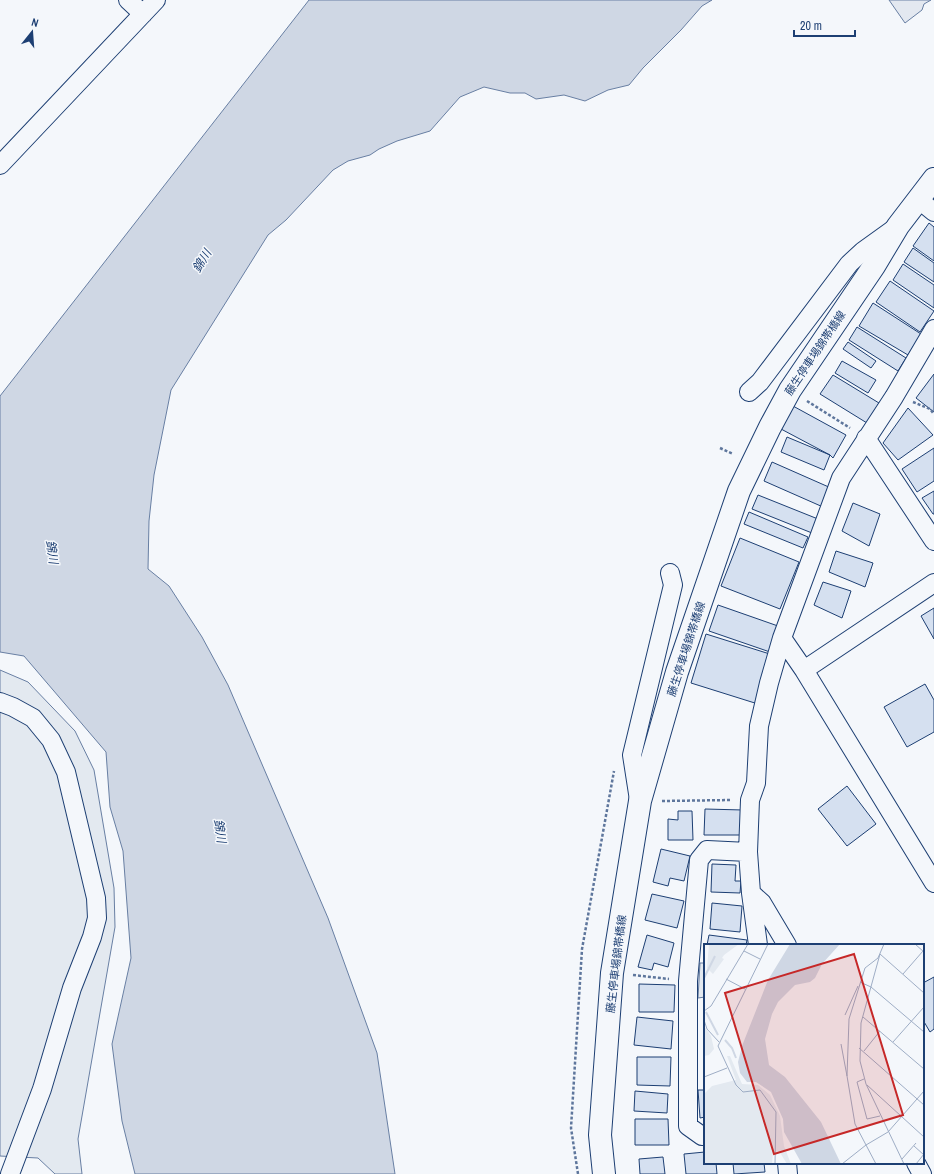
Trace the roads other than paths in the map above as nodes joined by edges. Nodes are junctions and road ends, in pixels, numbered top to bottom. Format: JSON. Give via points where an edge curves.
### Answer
{"nodes":[{"id":1,"x":128,"y":0,"type":"edge"},
{"id":2,"x":156,"y":0,"type":"edge"},
{"id":3,"x":143,"y":14,"type":"junction"},
{"id":4,"x":0,"y":165,"type":"edge"},
{"id":5,"x":934,"y":179,"type":"edge"},
{"id":6,"x":926,"y":206,"type":"edge"},
{"id":7,"x":898,"y":226,"type":"junction"},
{"id":8,"x":934,"y":329,"type":"edge"},
{"id":9,"x":749,"y":392,"type":"dead end"},
{"id":10,"x":866,"y":438,"type":"junction"},
{"id":11,"x":934,"y":540,"type":"edge"},
{"id":12,"x":670,"y":573,"type":"dead end"},
{"id":13,"x":934,"y":583,"type":"edge"},
{"id":14,"x":782,"y":638,"type":"junction"},
{"id":15,"x":804,"y":670,"type":"junction"},
{"id":16,"x":0,"y":702,"type":"edge"},
{"id":17,"x":640,"y":801,"type":"junction"},
{"id":18,"x":748,"y":852,"type":"junction"},
{"id":19,"x":934,"y":883,"type":"edge"},
{"id":20,"x":751,"y":892,"type":"junction"},
{"id":21,"x":758,"y":944,"type":"edge"},
{"id":22,"x":786,"y":944,"type":"edge"},
{"id":23,"x":704,"y":1136,"type":"edge"},
{"id":24,"x":787,"y":1164,"type":"edge"},
{"id":25,"x":917,"y":1164,"type":"edge"},
{"id":26,"x":10,"y":1174,"type":"edge"},
{"id":27,"x":604,"y":1174,"type":"edge"},
{"id":28,"x":788,"y":1174,"type":"edge"},
{"id":29,"x":922,"y":1174,"type":"edge"}],
"edges":[{"from":1,"to":3,"type":"street"},
{"from":2,"to":3,"type":"street"},
{"from":3,"to":4,"type":"street"},
{"from":5,"to":6,"type":"main road","name":"藤生停車場錦帯橋線"},
{"from":6,"to":7,"type":"main road","name":"藤生停車場錦帯橋線"},
{"from":7,"to":9,"type":"street","via":[[862,251],[849,264],[760,382]]},
{"from":7,"to":17,"type":"main road","name":"藤生停車場錦帯橋線","via":[[790,390],[739,490],[677,672]]},
{"from":8,"to":10,"type":"street","via":[[894,397]]},
{"from":10,"to":11,"type":"street"},
{"from":10,"to":14,"type":"street","via":[[841,478]]},
{"from":12,"to":17,"type":"street","via":[[673,585],[632,755]]},
{"from":13,"to":15,"type":"street"},
{"from":14,"to":15,"type":"street"},
{"from":14,"to":18,"type":"street","via":[[759,726],[756,783],[750,800]]},
{"from":15,"to":19,"type":"street"},
{"from":16,"to":26,"type":"street","via":[[33,718],[51,740],[66,772],[96,898],[97,918],[72,988],[42,1089]]},
{"from":17,"to":27,"type":"main road","name":"藤生停車場錦帯橋線","via":[[612,973],[600,1135]]},
{"from":18,"to":20,"type":"street"},
{"from":18,"to":23,"type":"street","via":[[707,850],[699,860],[688,981],[688,1126]]},
{"from":20,"to":21,"type":"street"},
{"from":20,"to":22,"type":"street","via":[[762,903]]},
{"from":24,"to":28,"type":"street"},
{"from":25,"to":29,"type":"street"}]}
